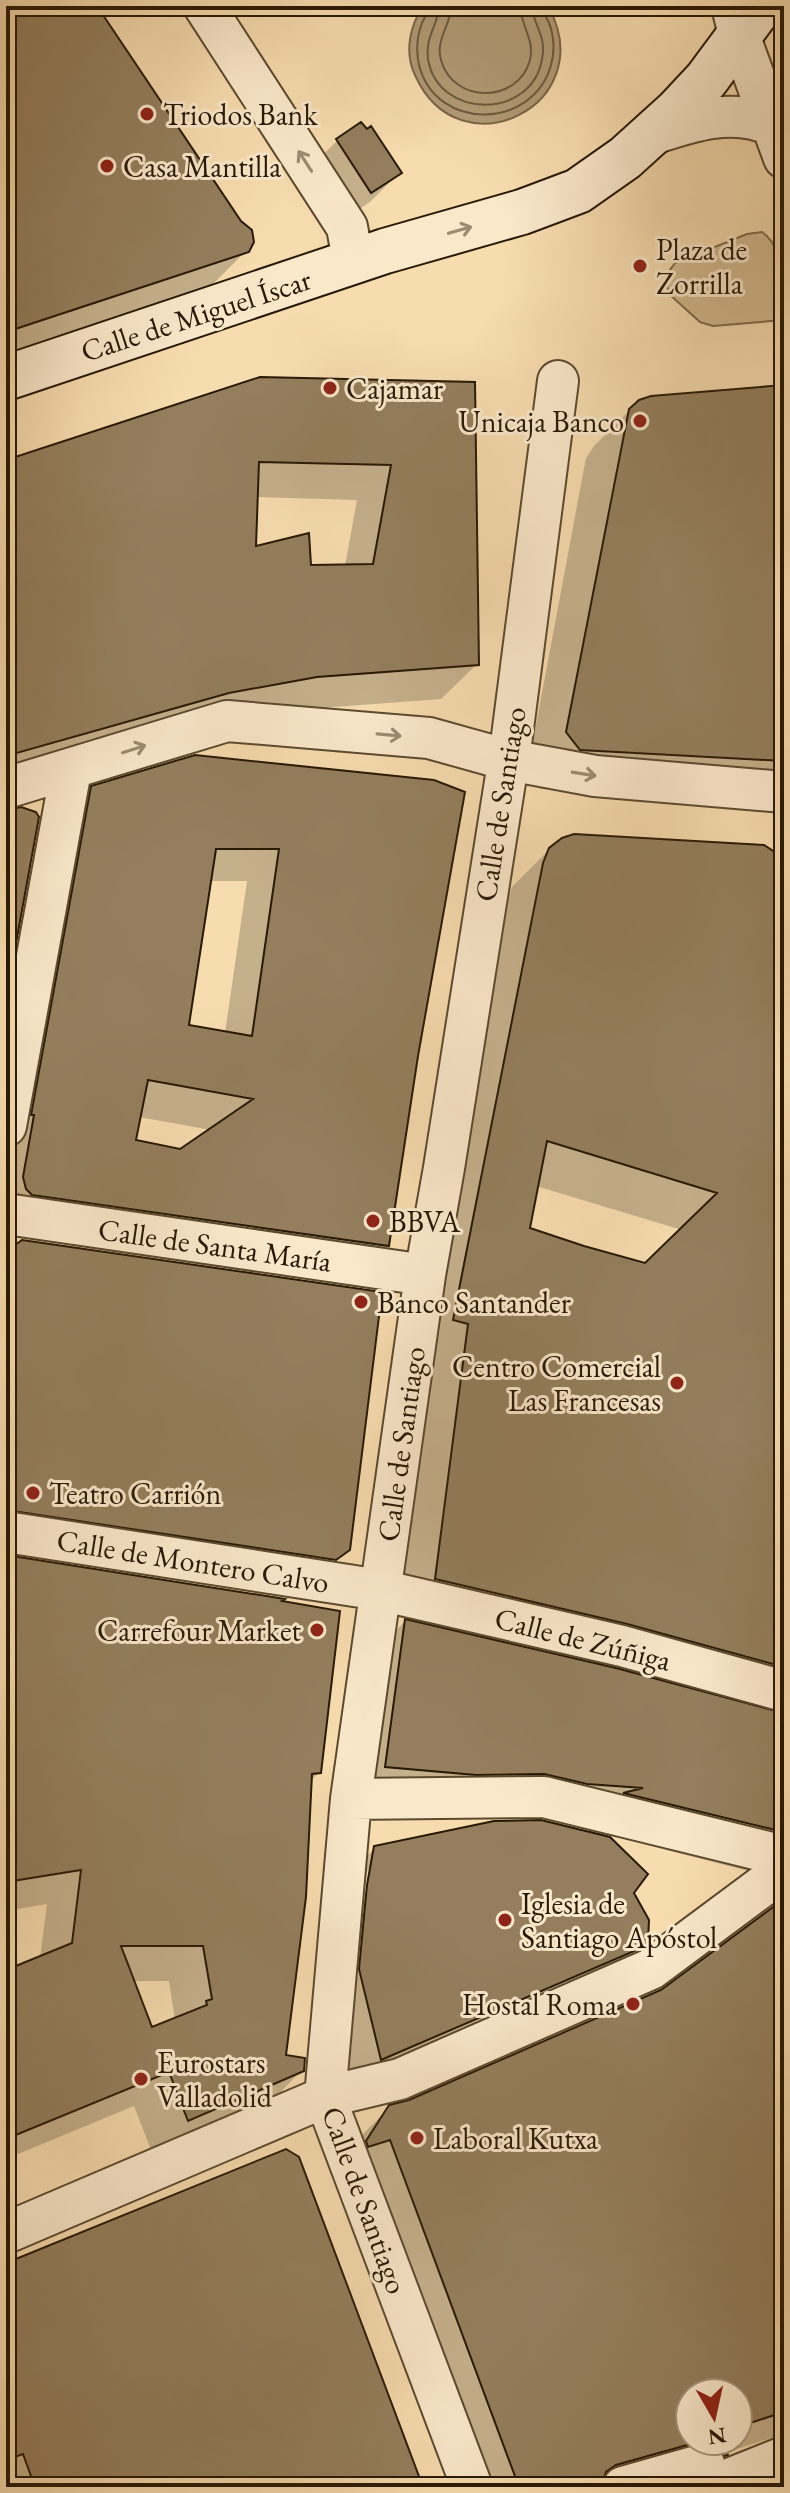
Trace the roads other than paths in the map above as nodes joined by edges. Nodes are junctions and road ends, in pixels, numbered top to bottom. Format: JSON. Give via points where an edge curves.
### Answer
{"nodes":[{"id":1,"x":204,"y":6,"type":"edge"},
{"id":2,"x":744,"y":16,"type":"edge"},
{"id":3,"x":653,"y":134,"type":"junction"},
{"id":4,"x":778,"y":142,"type":"edge"},
{"id":5,"x":367,"y":257,"type":"junction"},
{"id":6,"x":6,"y":378,"type":"edge"},
{"id":7,"x":558,"y":381,"type":"dead end"},
{"id":8,"x":508,"y":760,"type":"junction"},
{"id":9,"x":71,"y":770,"type":"junction"},
{"id":10,"x":6,"y":788,"type":"edge"},
{"id":11,"x":784,"y":792,"type":"edge"},
{"id":12,"x":6,"y":1126,"type":"edge"},
{"id":13,"x":6,"y":1214,"type":"edge"},
{"id":14,"x":425,"y":1275,"type":"junction"},
{"id":15,"x":6,"y":1532,"type":"edge"},
{"id":16,"x":380,"y":1590,"type":"junction"},
{"id":17,"x":784,"y":1691,"type":"edge"},
{"id":18,"x":351,"y":1799,"type":"junction"},
{"id":19,"x":784,"y":1856,"type":"edge"},
{"id":20,"x":784,"y":1870,"type":"edge"},
{"id":21,"x":325,"y":2097,"type":"junction"},
{"id":22,"x":6,"y":2233,"type":"edge"},
{"id":23,"x":783,"y":2458,"type":"edge"},
{"id":24,"x":472,"y":2487,"type":"edge"},
{"id":25,"x":623,"y":2487,"type":"edge"},
{"id":26,"x":712,"y":2487,"type":"edge"}],
"edges":[{"from":5,"to":1,"type":"street","one_way":true,"via":[[351,249],[347,227]]},
{"from":2,"to":3,"type":"street","via":[[706,80]]},
{"from":2,"to":4,"type":"street"},
{"from":3,"to":4,"type":"street","via":[[688,122],[739,116],[757,118]]},
{"from":5,"to":3,"type":"street","one_way":true,"via":[[578,191]]},
{"from":5,"to":6,"type":"street","name":"Calle de Miguel Íscar"},
{"from":7,"to":8,"type":"street","name":"Calle de Santiago"},
{"from":9,"to":8,"type":"street","one_way":true,"via":[[227,721],[429,738]]},
{"from":8,"to":11,"type":"street","one_way":true,"via":[[595,776]]},
{"from":8,"to":14,"type":"street","name":"Calle de Santiago"},
{"from":9,"to":10,"type":"street"},
{"from":9,"to":12,"type":"street"},
{"from":13,"to":14,"type":"street","name":"Calle de Santa María"},
{"from":14,"to":16,"type":"street","name":"Calle de Santiago"},
{"from":15,"to":16,"type":"street","name":"Calle de Montero Calvo"},
{"from":16,"to":17,"type":"street","name":"Calle de Zúñiga","via":[[622,1646]]},
{"from":16,"to":18,"type":"street","name":"Calle de Santiago"},
{"from":18,"to":19,"type":"street","via":[[544,1797]]},
{"from":18,"to":21,"type":"street","name":"Calle de Santiago"},
{"from":20,"to":21,"type":"street","via":[[651,1969],[400,2079]]},
{"from":21,"to":22,"type":"street"},
{"from":21,"to":24,"type":"street","name":"Calle de Santiago"},
{"from":23,"to":26,"type":"street"},
{"from":25,"to":26,"type":"street","via":[[704,2464]]}]}
